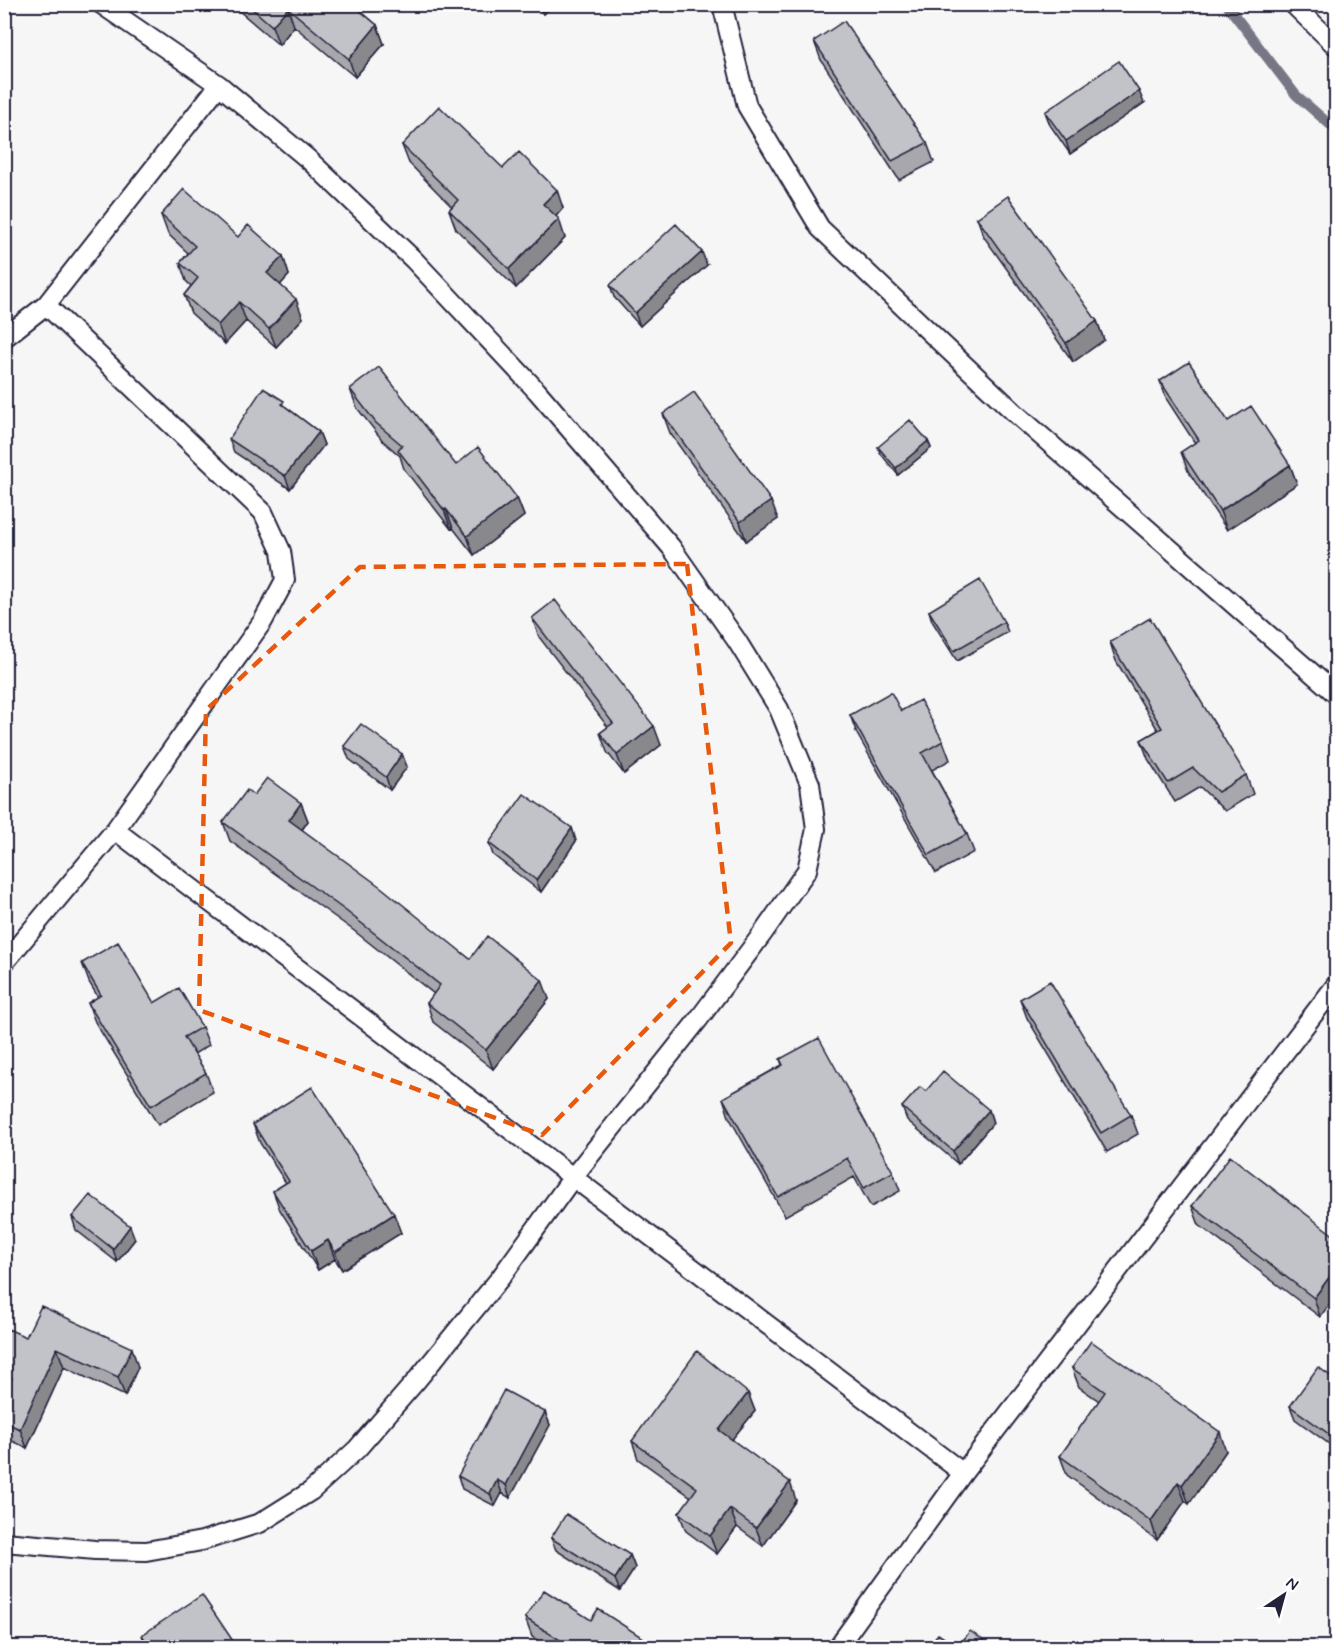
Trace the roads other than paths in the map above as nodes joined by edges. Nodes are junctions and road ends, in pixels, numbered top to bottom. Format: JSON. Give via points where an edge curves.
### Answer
{"nodes":[{"id":1,"x":101,"y":4,"type":"edge"},
{"id":2,"x":722,"y":4,"type":"edge"},
{"id":3,"x":1293,"y":4,"type":"edge"},
{"id":4,"x":1336,"y":46,"type":"edge"},
{"id":5,"x":219,"y":85,"type":"junction"},
{"id":6,"x":46,"y":305,"type":"junction"},
{"id":7,"x":4,"y":338,"type":"edge"},
{"id":8,"x":1336,"y":694,"type":"edge"},
{"id":9,"x":115,"y":830,"type":"junction"},
{"id":10,"x":4,"y":963,"type":"edge"},
{"id":11,"x":1336,"y":985,"type":"edge"},
{"id":12,"x":573,"y":1178,"type":"junction"},
{"id":13,"x":963,"y":1473,"type":"junction"},
{"id":14,"x":4,"y":1542,"type":"edge"},
{"id":15,"x":837,"y":1647,"type":"edge"}],
"edges":[{"from":1,"to":5,"type":"lane"},
{"from":2,"to":8,"type":"lane","via":[[747,106],[820,228],[1015,413]]},
{"from":3,"to":4,"type":"lane"},
{"from":5,"to":6,"type":"lane"},
{"from":5,"to":12,"type":"lane","via":[[308,159],[414,260],[537,391],[671,547],[779,709],[810,784],[816,829],[807,870],[698,1020]]},
{"from":6,"to":7,"type":"lane"},
{"from":6,"to":9,"type":"lane","via":[[262,512],[281,551],[285,580],[263,621]]},
{"from":9,"to":10,"type":"lane"},
{"from":9,"to":12,"type":"lane"},
{"from":11,"to":13,"type":"lane"},
{"from":12,"to":13,"type":"lane"},
{"from":12,"to":14,"type":"lane","via":[[501,1277],[369,1436],[311,1491],[260,1523],[202,1541],[146,1551]]},
{"from":13,"to":15,"type":"lane"}]}
